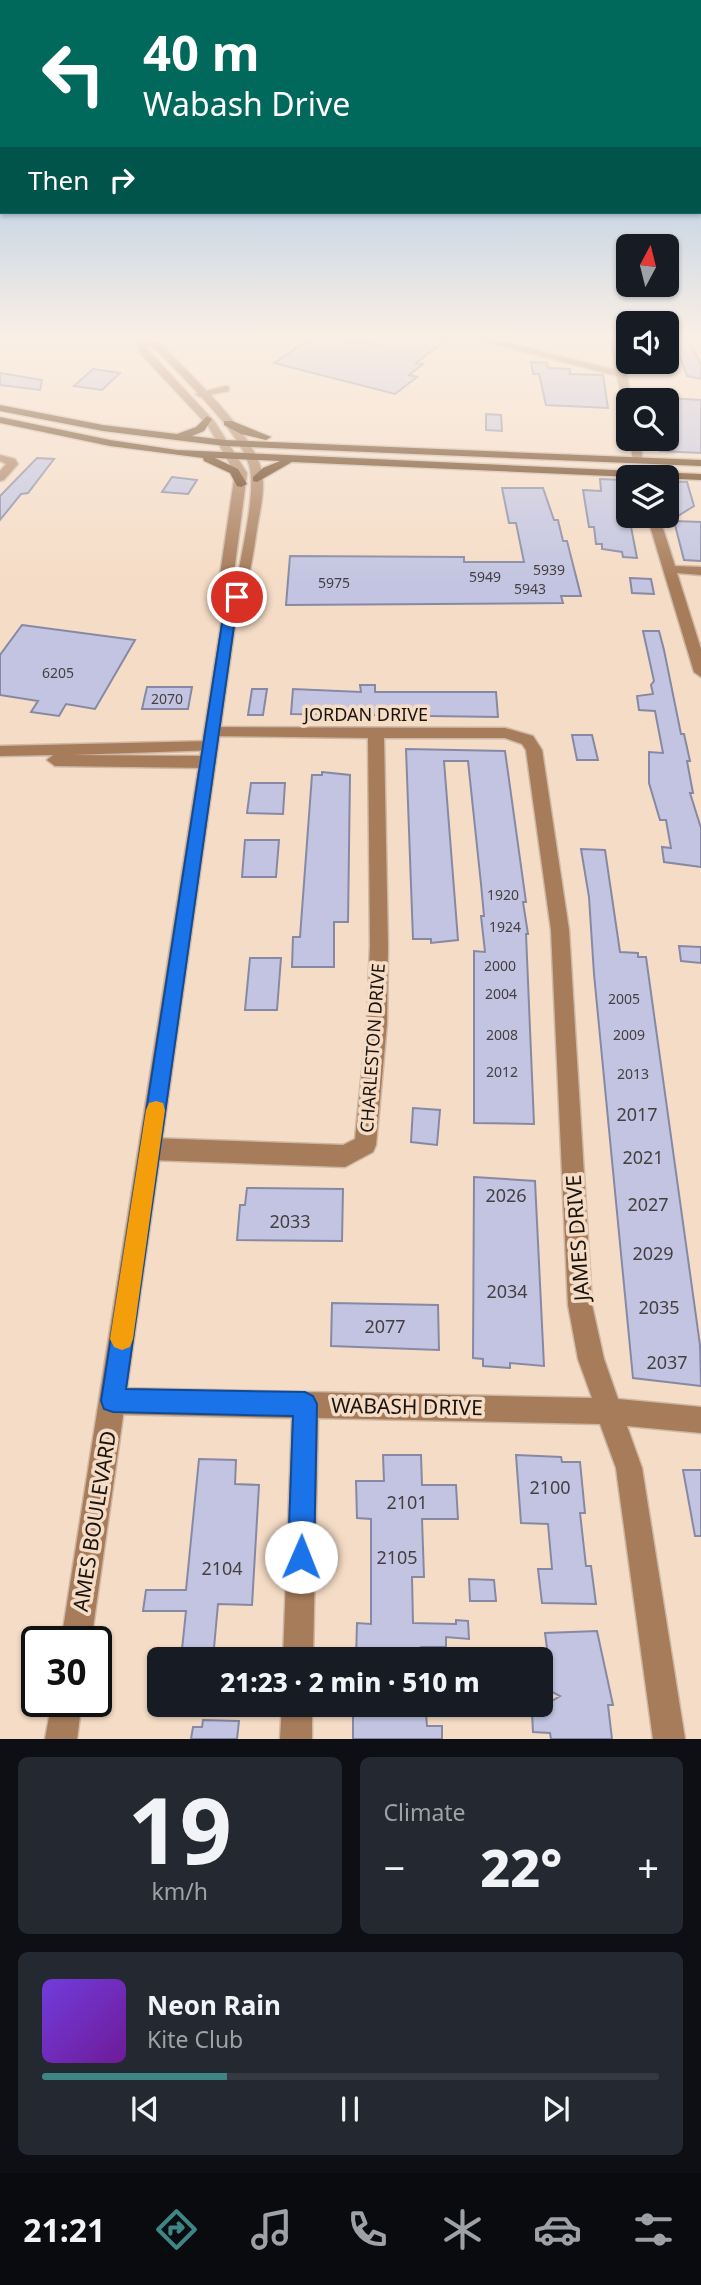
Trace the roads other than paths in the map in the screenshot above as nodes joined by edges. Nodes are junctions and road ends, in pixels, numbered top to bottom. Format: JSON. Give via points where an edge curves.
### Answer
{"nodes":[{"id":1,"x":0,"y":420,"type":"edge"},
{"id":2,"x":66,"y":420,"type":"edge"},
{"id":3,"x":206,"y":420,"type":"edge"},
{"id":4,"x":208,"y":420,"type":"edge"},
{"id":5,"x":225,"y":420,"type":"edge"},
{"id":6,"x":228,"y":423,"type":"junction"},
{"id":7,"x":36,"y":427,"type":"junction"},
{"id":8,"x":130,"y":432,"type":"junction"},
{"id":9,"x":175,"y":438,"type":"junction"},
{"id":10,"x":225,"y":443,"type":"junction"},
{"id":11,"x":244,"y":444,"type":"junction"},
{"id":12,"x":314,"y":446,"type":"junction"},
{"id":13,"x":637,"y":451,"type":"edge"},
{"id":14,"x":453,"y":452,"type":"junction"},
{"id":15,"x":177,"y":453,"type":"junction"},
{"id":16,"x":235,"y":456,"type":"junction"},
{"id":17,"x":252,"y":457,"type":"junction"},
{"id":18,"x":561,"y":457,"type":"junction"},
{"id":19,"x":0,"y":458,"type":"edge"},
{"id":20,"x":323,"y":459,"type":"junction"},
{"id":21,"x":365,"y":461,"type":"junction"},
{"id":22,"x":639,"y":461,"type":"junction"},
{"id":23,"x":701,"y":463,"type":"edge"},
{"id":24,"x":471,"y":467,"type":"junction"},
{"id":25,"x":616,"y":475,"type":"edge"},
{"id":26,"x":679,"y":477,"type":"edge"},
{"id":27,"x":701,"y":477,"type":"edge"},
{"id":28,"x":0,"y":478,"type":"edge"},
{"id":29,"x":257,"y":479,"type":"junction"},
{"id":30,"x":241,"y":484,"type":"junction"},
{"id":31,"x":656,"y":528,"type":"edge"},
{"id":32,"x":668,"y":569,"type":"junction"},
{"id":33,"x":701,"y":571,"type":"edge"},
{"id":34,"x":230,"y":611,"type":"junction"},
{"id":35,"x":701,"y":672,"type":"edge"},
{"id":36,"x":376,"y":733,"type":"junction"},
{"id":37,"x":519,"y":736,"type":"joint"},
{"id":38,"x":210,"y":747,"type":"junction"},
{"id":39,"x":0,"y":751,"type":"edge"},
{"id":40,"x":150,"y":1149,"type":"junction"},
{"id":41,"x":113,"y":1401,"type":"junction"},
{"id":42,"x":305,"y":1404,"type":"junction"},
{"id":43,"x":610,"y":1411,"type":"junction"},
{"id":44,"x":701,"y":1420,"type":"edge"},
{"id":45,"x":78,"y":1626,"type":"edge"},
{"id":46,"x":298,"y":1647,"type":"edge"},
{"id":47,"x":64,"y":1717,"type":"edge"},
{"id":48,"x":297,"y":1717,"type":"edge"},
{"id":49,"x":61,"y":1739,"type":"edge"},
{"id":50,"x":296,"y":1739,"type":"edge"},
{"id":51,"x":669,"y":1739,"type":"edge"}],
"edges":[{"from":1,"to":7,"type":"main road"},
{"from":2,"to":8,"type":"main road"},
{"from":3,"to":9,"type":"main road","via":[[200,429]]},
{"from":4,"to":10,"type":"street","name":"AMES BOULEVARD"},
{"from":5,"to":6,"type":"street","name":"AMES BOULEVARD"},
{"from":6,"to":11,"type":"street","name":"AMES BOULEVARD"},
{"from":6,"to":12,"type":"main road","via":[[253,434]]},
{"from":7,"to":8,"type":"main road"},
{"from":7,"to":15,"type":"main road"},
{"from":8,"to":9,"type":"main road"},
{"from":9,"to":10,"type":"main road"},
{"from":10,"to":11,"type":"main road"},
{"from":10,"to":16,"type":"street","name":"AMES BOULEVARD"},
{"from":11,"to":12,"type":"main road"},
{"from":11,"to":17,"type":"street","name":"AMES BOULEVARD"},
{"from":12,"to":14,"type":"main road"},
{"from":13,"to":22,"type":"street"},
{"from":14,"to":18,"type":"main road"},
{"from":14,"to":21,"type":"main road","via":[[434,460]]},
{"from":15,"to":16,"type":"main road"},
{"from":15,"to":30,"type":"main road","via":[[223,464]]},
{"from":16,"to":17,"type":"main road"},
{"from":16,"to":30,"type":"street","name":"AMES BOULEVARD"},
{"from":17,"to":20,"type":"main road"},
{"from":17,"to":29,"type":"street","name":"AMES BOULEVARD"},
{"from":18,"to":22,"type":"main road"},
{"from":18,"to":24,"type":"main road","via":[[474,458]]},
{"from":19,"to":28,"type":"street","via":[[12,464]]},
{"from":20,"to":21,"type":"main road"},
{"from":20,"to":29,"type":"main road","via":[[278,464]]},
{"from":21,"to":24,"type":"main road"},
{"from":22,"to":23,"type":"main road"},
{"from":24,"to":25,"type":"main road"},
{"from":26,"to":27,"type":"main road"},
{"from":29,"to":34,"type":"street","name":"AMES BOULEVARD","via":[[243,582]]},
{"from":30,"to":34,"type":"street","name":"AMES BOULEVARD","via":[[224,596]]},
{"from":31,"to":32,"type":"street"},
{"from":32,"to":33,"type":"street"},
{"from":32,"to":35,"type":"street"},
{"from":34,"to":38,"type":"street","name":"AMES BOULEVARD"},
{"from":36,"to":37,"type":"street","name":"JORDAN DRIVE"},
{"from":36,"to":38,"type":"street","name":"JORDAN DRIVE"},
{"from":36,"to":40,"type":"street","name":"CHARLESTON DRIVE","via":[[377,1023],[365,1145],[345,1156]]},
{"from":37,"to":43,"type":"street","name":"JAMES DRIVE","via":[[534,750],[549,840],[560,930],[580,1305],[591,1359]]},
{"from":38,"to":39,"type":"street","name":"JORDAN DRIVE","via":[[54,760],[32,752]]},
{"from":38,"to":40,"type":"street","name":"AMES BOULEVARD"},
{"from":40,"to":41,"type":"street","name":"AMES BOULEVARD"},
{"from":41,"to":42,"type":"street","name":"WABASH DRIVE"},
{"from":41,"to":45,"type":"street","name":"AMES BOULEVARD"},
{"from":42,"to":43,"type":"street","name":"WABASH DRIVE"},
{"from":42,"to":46,"type":"street"},
{"from":43,"to":44,"type":"street","name":"WABASH DRIVE"},
{"from":43,"to":51,"type":"street","name":"JAMES DRIVE","via":[[629,1468]]},
{"from":47,"to":49,"type":"street"},
{"from":48,"to":50,"type":"street"}]}
